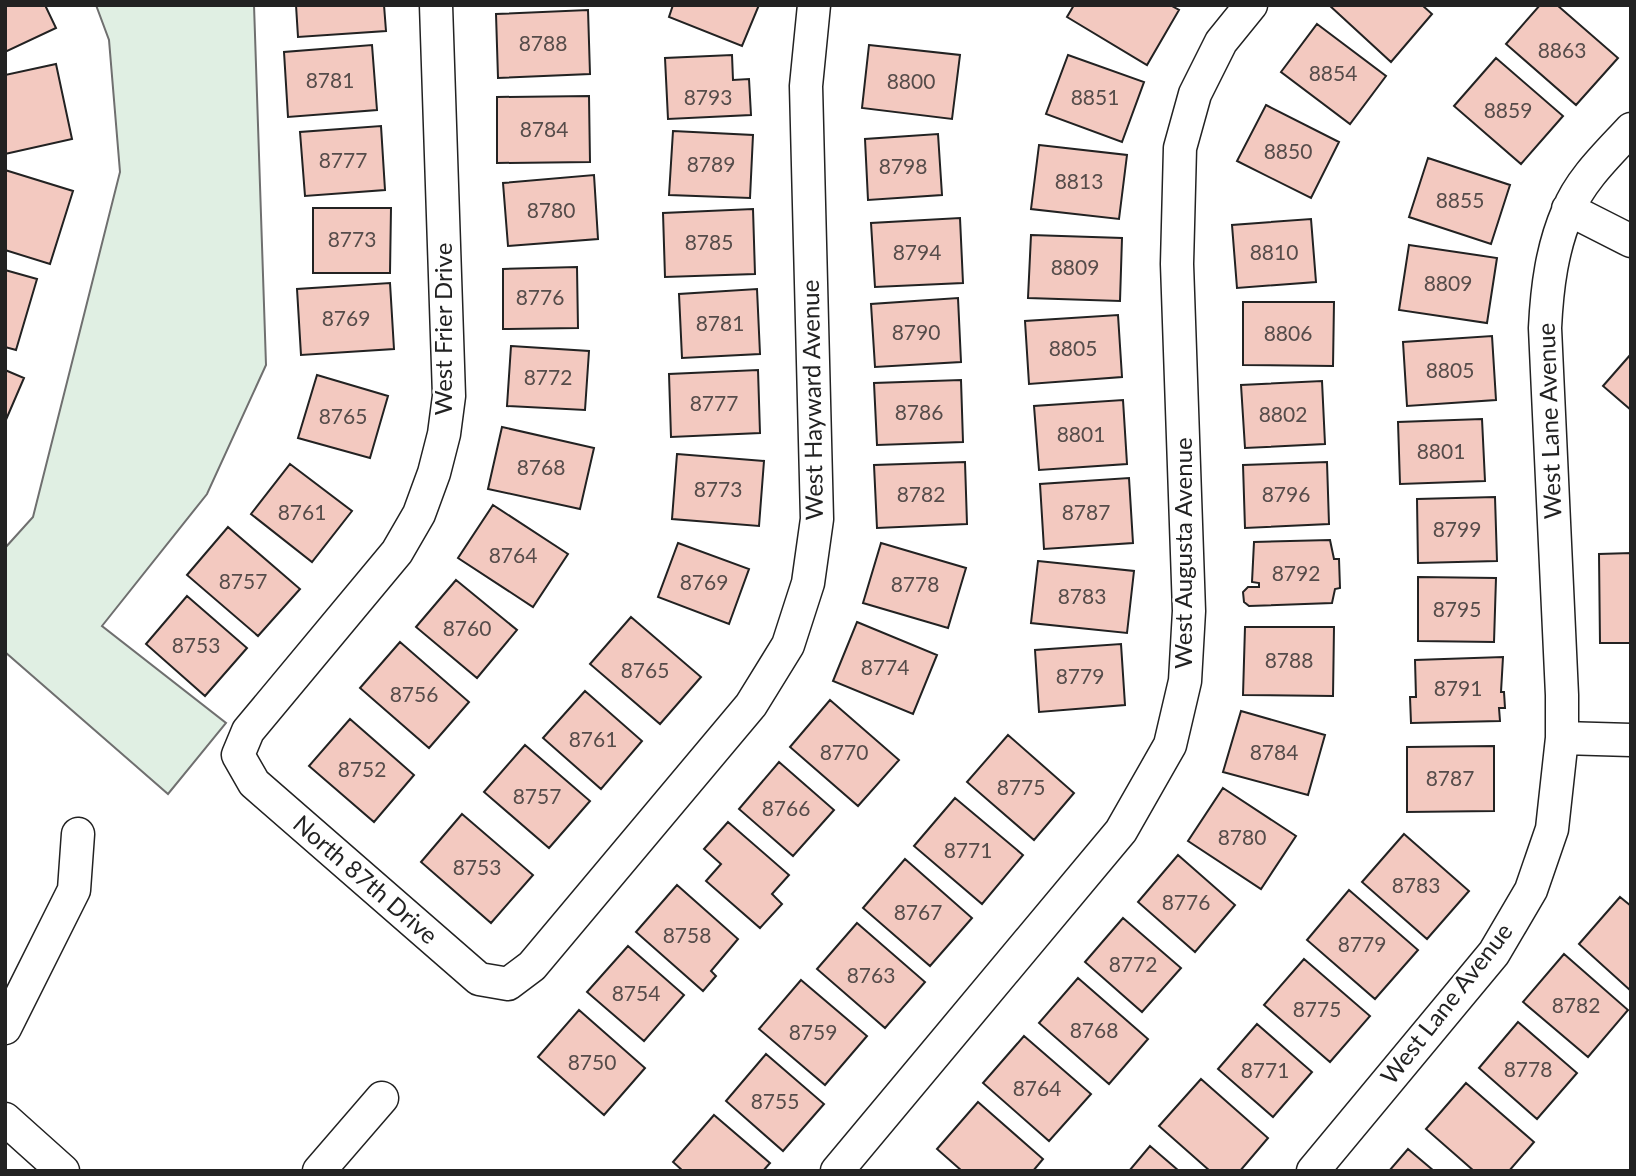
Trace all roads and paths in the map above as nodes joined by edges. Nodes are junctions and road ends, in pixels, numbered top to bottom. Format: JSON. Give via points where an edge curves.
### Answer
{"nodes":[{"id":1,"x":436,"y":5,"type":"edge"},
{"id":2,"x":814,"y":5,"type":"edge"},
{"id":3,"x":1251,"y":5,"type":"edge"},
{"id":4,"x":1631,"y":129,"type":"edge"},
{"id":5,"x":1568,"y":209,"type":"junction"},
{"id":6,"x":1631,"y":241,"type":"edge"},
{"id":7,"x":1562,"y":738,"type":"junction"},
{"id":8,"x":1631,"y":740,"type":"edge"},
{"id":9,"x":237,"y":755,"type":"joint"},
{"id":10,"x":78,"y":834,"type":"dead end"},
{"id":11,"x":508,"y":984,"type":"joint"},
{"id":12,"x":5,"y":1028,"type":"edge"},
{"id":13,"x":382,"y":1098,"type":"dead end"},
{"id":14,"x":5,"y":1119,"type":"edge"},
{"id":15,"x":63,"y":1171,"type":"edge"},
{"id":16,"x":319,"y":1171,"type":"edge"},
{"id":17,"x":838,"y":1171,"type":"edge"},
{"id":18,"x":1313,"y":1171,"type":"edge"}],
"edges":[{"from":1,"to":9,"type":"street","name":"West Frier Drive","via":[[449,396],[444,434],[419,514],[397,552],[248,731]]},
{"from":2,"to":11,"type":"street","name":"West Hayward Avenue","via":[[806,86],[817,519],[804,595],[788,645],[751,705],[532,966]]},
{"from":3,"to":17,"type":"street","name":"West Augusta Avenue","via":[[1221,42],[1195,94],[1180,148],[1177,264],[1189,611],[1185,681],[1170,745],[1121,831]]},
{"from":4,"to":5,"type":"street","name":"West Lane Avenue","via":[[1595,169]]},
{"from":5,"to":6,"type":"street"},
{"from":5,"to":7,"type":"street","name":"West Lane Avenue","via":[[1548,276],[1545,328]]},
{"from":7,"to":8,"type":"street"},
{"from":7,"to":18,"type":"street","name":"West Lane Avenue","via":[[1552,829],[1531,890],[1494,953]]},
{"from":9,"to":11,"type":"street","name":"North 87th Drive","via":[[254,783],[479,979]]},
{"from":10,"to":12,"type":"street","via":[[74,890]]},
{"from":13,"to":16,"type":"street"},
{"from":14,"to":15,"type":"street"}]}
